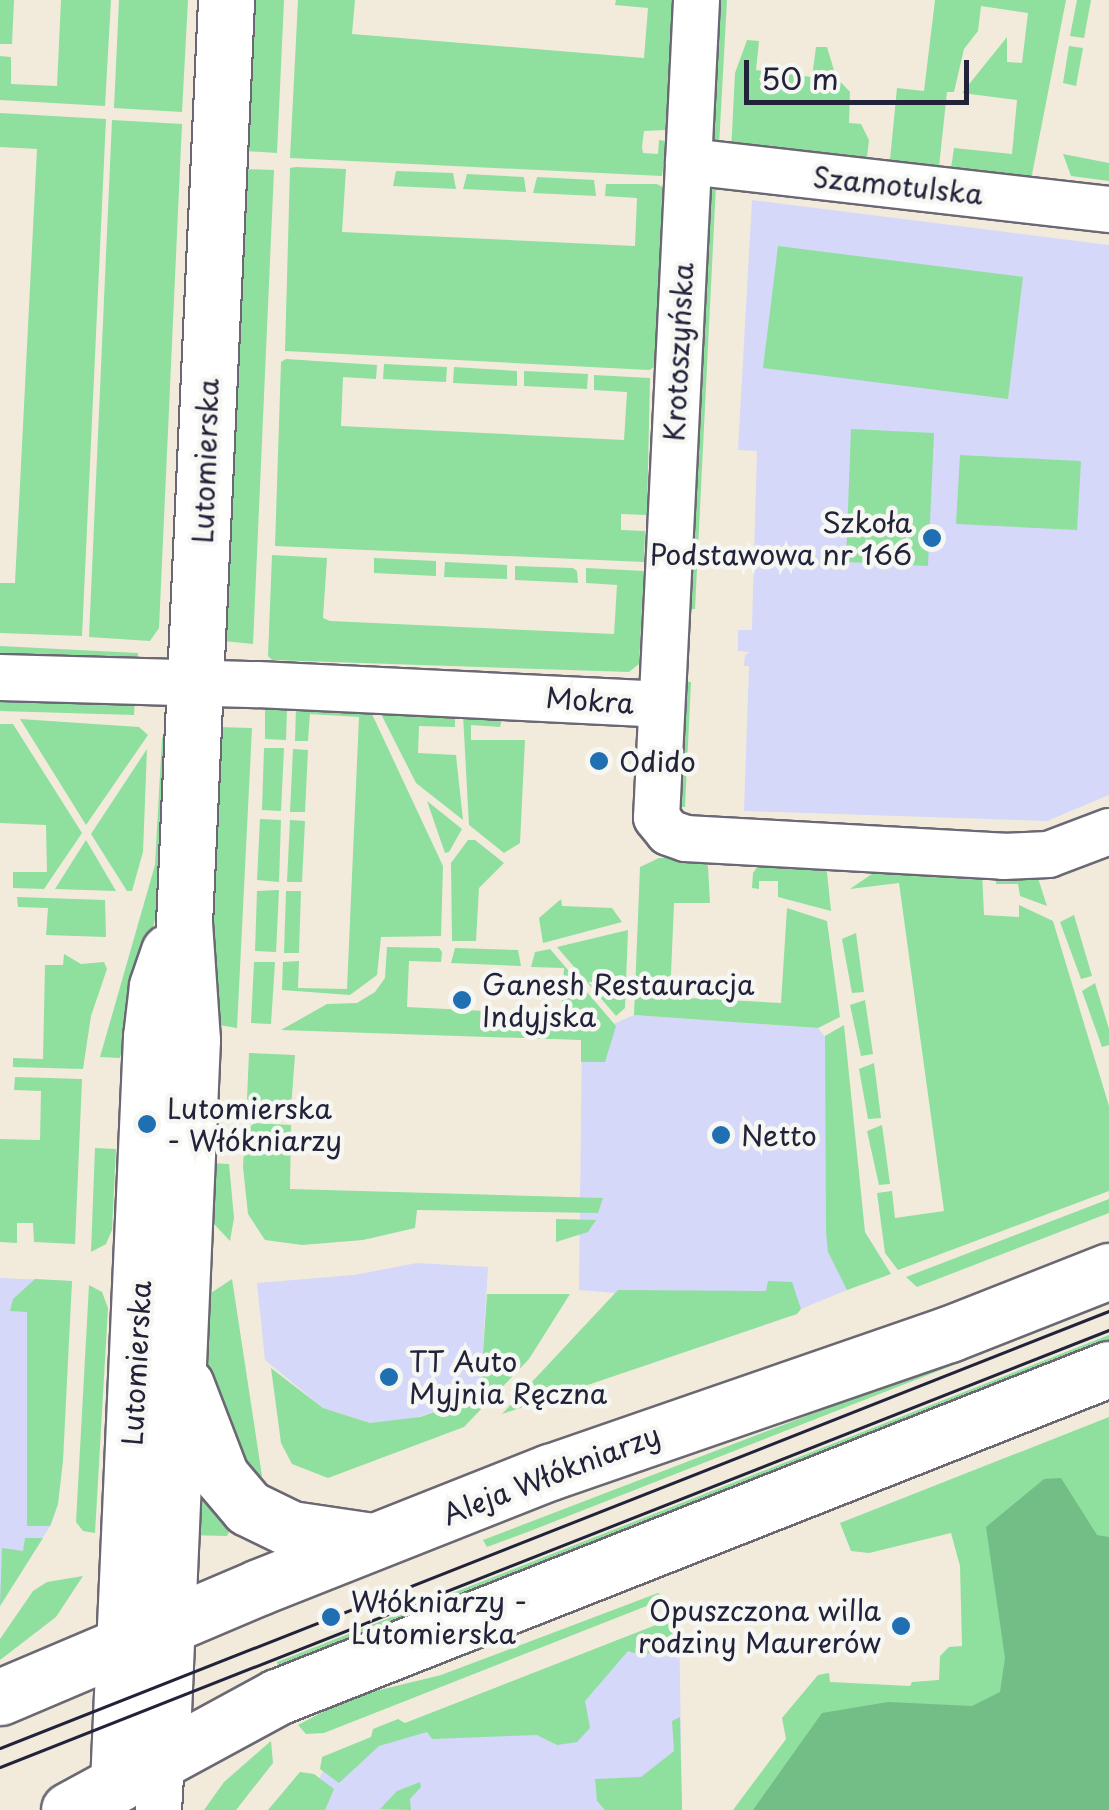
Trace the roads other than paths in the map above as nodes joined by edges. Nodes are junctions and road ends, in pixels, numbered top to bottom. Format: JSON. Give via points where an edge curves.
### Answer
{"nodes":[{"id":1,"x":226,"y":0,"type":"edge"},
{"id":2,"x":696,"y":0,"type":"edge"},
{"id":3,"x":688,"y":161,"type":"junction"},
{"id":4,"x":1109,"y":209,"type":"edge"},
{"id":5,"x":0,"y":677,"type":"edge"},
{"id":6,"x":196,"y":684,"type":"junction"},
{"id":7,"x":660,"y":704,"type":"junction"},
{"id":8,"x":1109,"y":831,"type":"edge"},
{"id":9,"x":184,"y":922,"type":"junction"},
{"id":10,"x":1109,"y":1271,"type":"edge"},
{"id":11,"x":178,"y":1351,"type":"junction"},
{"id":12,"x":1109,"y":1369,"type":"edge"},
{"id":13,"x":374,"y":1542,"type":"junction"},
{"id":14,"x":144,"y":1635,"type":"junction"},
{"id":15,"x":0,"y":1698,"type":"edge"},
{"id":16,"x":138,"y":1790,"type":"edge"},
{"id":17,"x":69,"y":1810,"type":"edge"}],
"edges":[{"from":1,"to":6,"type":"main road","name":"Lutomierska"},
{"from":2,"to":3,"type":"street","name":"Krotoszyńska"},
{"from":3,"to":4,"type":"street","name":"Szamotulska"},
{"from":3,"to":7,"type":"street","name":"Krotoszyńska"},
{"from":5,"to":6,"type":"street","name":"Mokra"},
{"from":6,"to":7,"type":"street","name":"Mokra"},
{"from":6,"to":9,"type":"main road","name":"Lutomierska"},
{"from":7,"to":8,"type":"street","name":"Mokra","via":[[656,817],[675,835],[1036,856]]},
{"from":9,"to":11,"type":"main road","name":"Lutomierska","via":[[192,1040]]},
{"from":9,"to":14,"type":"main road","name":"Lutomierska","via":[[156,986],[151,1037]]},
{"from":10,"to":13,"type":"main road","name":"Aleja Włókniarzy"},
{"from":11,"to":13,"type":"main road","via":[[203,1436],[240,1501],[290,1529]]},
{"from":11,"to":14,"type":"main road","name":"Lutomierska"},
{"from":12,"to":16,"type":"main road","via":[[277,1698]]},
{"from":13,"to":14,"type":"main road","name":"Aleja Włókniarzy"},
{"from":14,"to":15,"type":"main road","name":"Aleja Włókniarzy"},
{"from":14,"to":16,"type":"main road","name":"Lutomierska"},
{"from":16,"to":17,"type":"main road"}]}
